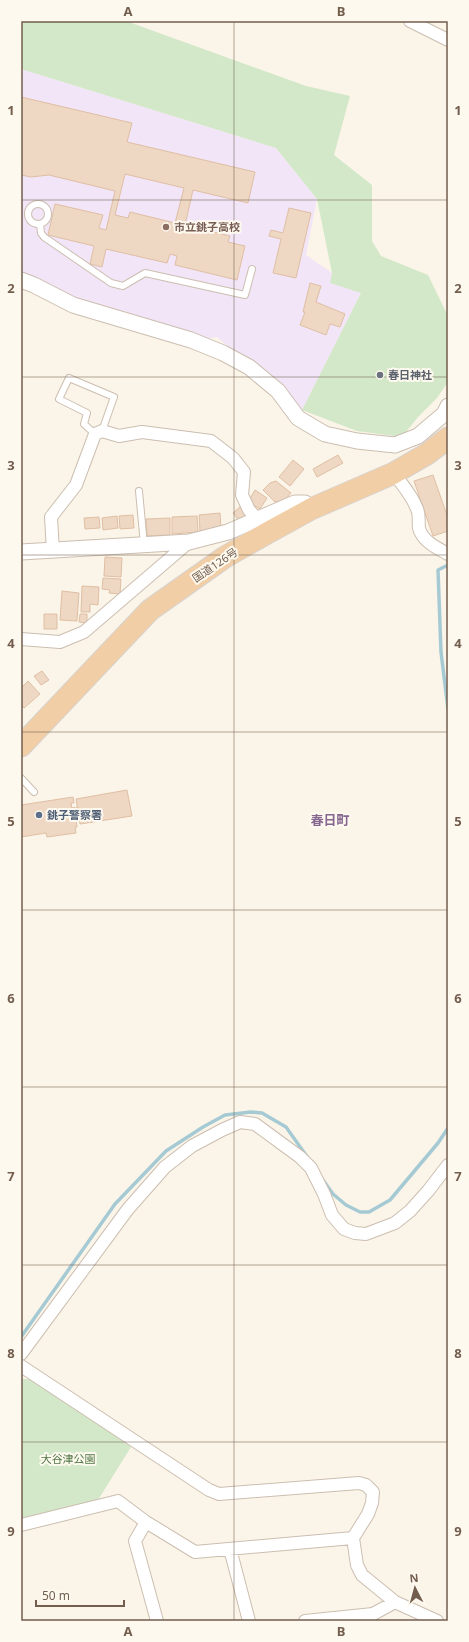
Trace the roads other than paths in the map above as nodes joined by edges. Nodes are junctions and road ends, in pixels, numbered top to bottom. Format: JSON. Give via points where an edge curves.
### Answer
{"nodes":[{"id":1,"x":410,"y":21,"type":"edge"},
{"id":2,"x":448,"y":40,"type":"edge"},
{"id":3,"x":40,"y":224,"type":"dead end"},
{"id":4,"x":252,"y":268,"type":"dead end"},
{"id":5,"x":21,"y":280,"type":"edge"},
{"id":6,"x":448,"y":406,"type":"edge"},
{"id":7,"x":99,"y":433,"type":"junction"},
{"id":8,"x":448,"y":438,"type":"edge"},
{"id":9,"x":394,"y":473,"type":"junction"},
{"id":10,"x":139,"y":491,"type":"dead end"},
{"id":11,"x":311,"y":509,"type":"junction"},
{"id":12,"x":258,"y":520,"type":"junction"},
{"id":13,"x":189,"y":542,"type":"junction"},
{"id":14,"x":144,"y":544,"type":"junction"},
{"id":15,"x":53,"y":551,"type":"junction"},
{"id":16,"x":21,"y":552,"type":"edge"},
{"id":17,"x":448,"y":554,"type":"edge"},
{"id":18,"x":21,"y":639,"type":"edge"},
{"id":19,"x":21,"y":746,"type":"edge"},
{"id":20,"x":21,"y":778,"type":"edge"},
{"id":21,"x":34,"y":792,"type":"dead end"},
{"id":22,"x":448,"y":1165,"type":"edge"},
{"id":23,"x":21,"y":1354,"type":"edge"},
{"id":24,"x":21,"y":1366,"type":"edge"},
{"id":25,"x":146,"y":1522,"type":"junction"},
{"id":26,"x":21,"y":1526,"type":"edge"},
{"id":27,"x":353,"y":1538,"type":"junction"},
{"id":28,"x":230,"y":1549,"type":"junction"},
{"id":29,"x":395,"y":1602,"type":"junction"},
{"id":30,"x":157,"y":1621,"type":"edge"},
{"id":31,"x":249,"y":1621,"type":"edge"},
{"id":32,"x":305,"y":1621,"type":"edge"},
{"id":33,"x":437,"y":1621,"type":"edge"}],
"edges":[{"from":1,"to":2,"type":"street"},
{"from":3,"to":4,"type":"lane","via":[[44,237],[111,283],[123,286],[145,273],[245,295]]},
{"from":5,"to":6,"type":"street","via":[[73,305],[191,340],[223,353],[249,367],[278,391],[298,418],[325,434],[395,445],[418,436],[444,414]]},
{"from":7,"to":7,"type":"lane","via":[[114,397],[69,378],[59,399],[87,413],[84,424]]},
{"from":7,"to":12,"type":"street","via":[[119,436],[142,432],[211,441],[234,458],[244,472],[242,495],[249,510]]},
{"from":7,"to":15,"type":"street","via":[[76,485],[51,518]]},
{"from":8,"to":9,"type":"highway","name":"国道126号","via":[[427,454]]},
{"from":9,"to":11,"type":"highway","name":"国道126号"},
{"from":9,"to":17,"type":"street","via":[[411,494],[418,512],[422,535]]},
{"from":10,"to":14,"type":"lane"},
{"from":11,"to":12,"type":"street","via":[[305,503],[295,503]]},
{"from":11,"to":19,"type":"highway","name":"国道126号","via":[[225,557],[150,610]]},
{"from":12,"to":13,"type":"street","via":[[228,532]]},
{"from":13,"to":14,"type":"street"},
{"from":13,"to":18,"type":"street","via":[[84,632],[60,642]]},
{"from":14,"to":15,"type":"street"},
{"from":15,"to":16,"type":"street"},
{"from":20,"to":21,"type":"lane"},
{"from":22,"to":23,"type":"street","via":[[410,1212],[381,1229],[366,1234],[355,1233],[344,1229],[332,1215],[311,1168],[300,1157],[255,1124],[240,1122],[192,1146],[160,1172],[128,1209]]},
{"from":24,"to":27,"type":"street","via":[[209,1490],[219,1494],[359,1483],[366,1485],[373,1492],[372,1503]]},
{"from":25,"to":26,"type":"street","via":[[118,1501]]},
{"from":25,"to":28,"type":"street","via":[[195,1552]]},
{"from":25,"to":30,"type":"street","via":[[135,1541]]},
{"from":27,"to":28,"type":"street"},
{"from":27,"to":29,"type":"street","via":[[357,1564],[362,1575]]},
{"from":28,"to":31,"type":"street"},
{"from":29,"to":32,"type":"street","via":[[373,1614]]},
{"from":29,"to":33,"type":"street"}]}
